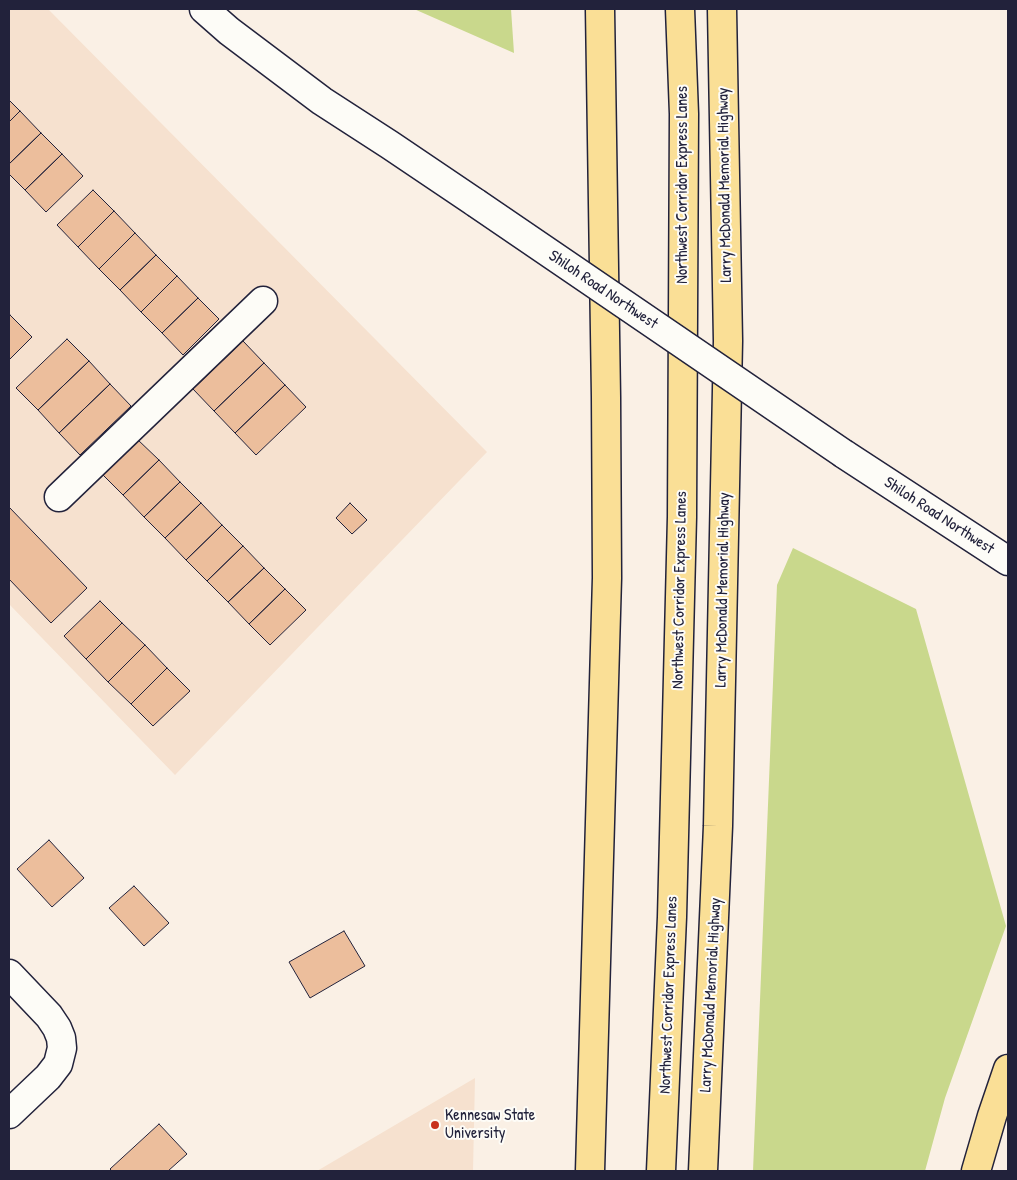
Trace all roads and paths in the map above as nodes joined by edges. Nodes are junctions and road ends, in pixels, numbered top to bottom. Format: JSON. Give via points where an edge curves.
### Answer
{"nodes":[{"id":1,"x":204,"y":9,"type":"edge"},
{"id":2,"x":600,"y":9,"type":"edge"},
{"id":3,"x":680,"y":9,"type":"edge"},
{"id":4,"x":722,"y":9,"type":"edge"},
{"id":5,"x":263,"y":301,"type":"dead end"},
{"id":6,"x":59,"y":497,"type":"dead end"},
{"id":7,"x":1008,"y":561,"type":"edge"},
{"id":8,"x":9,"y":974,"type":"edge"},
{"id":9,"x":1008,"y":1069,"type":"edge"},
{"id":10,"x":9,"y":1114,"type":"edge"},
{"id":11,"x":590,"y":1171,"type":"edge"},
{"id":12,"x":661,"y":1171,"type":"edge"},
{"id":13,"x":703,"y":1171,"type":"edge"},
{"id":14,"x":976,"y":1171,"type":"edge"}],
"edges":[{"from":1,"to":7,"type":"street","name":"Shiloh Road Northwest","bridge":true,"via":[[322,101]]},
{"from":2,"to":11,"type":"main road","via":[[607,578]]},
{"from":3,"to":12,"type":"main road","name":"Northwest Corridor Express Lanes","via":[[684,114],[682,517],[672,917]]},
{"from":4,"to":13,"type":"main road","name":"Larry McDonald Memorial Highway","via":[[728,341],[718,826]]},
{"from":5,"to":6,"type":"street"},
{"from":8,"to":10,"type":"street","via":[[49,1016],[61,1038],[62,1048],[58,1064],[48,1077]]},
{"from":9,"to":14,"type":"main road"}]}
